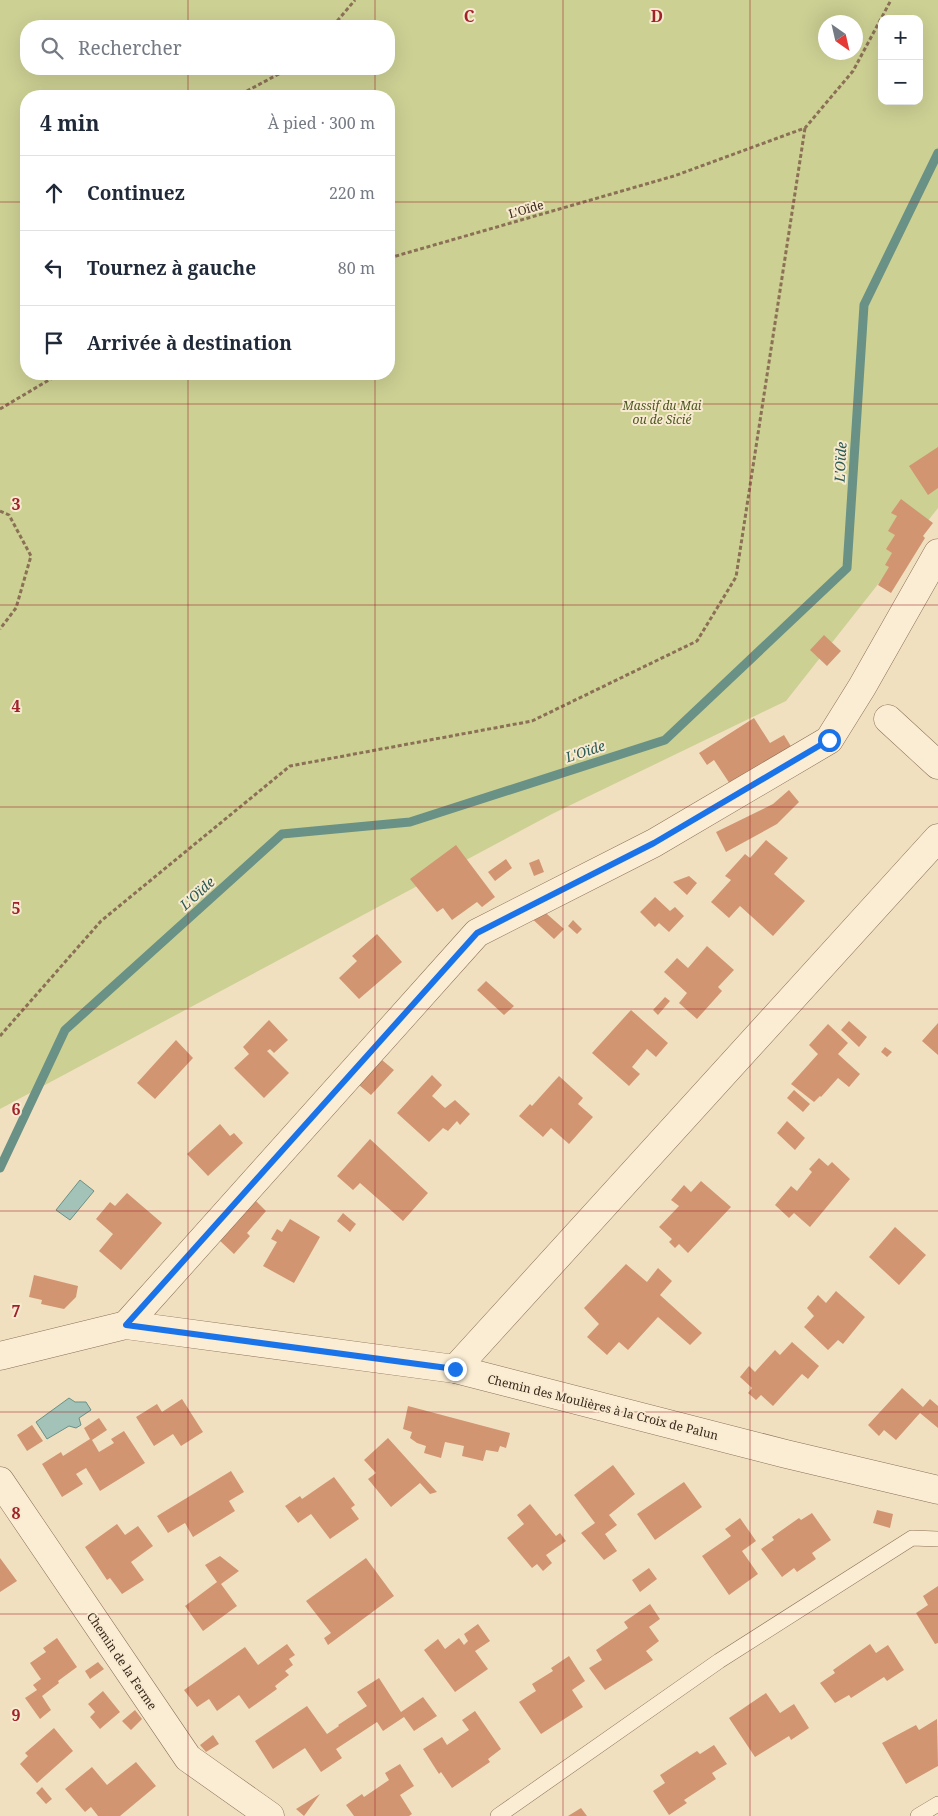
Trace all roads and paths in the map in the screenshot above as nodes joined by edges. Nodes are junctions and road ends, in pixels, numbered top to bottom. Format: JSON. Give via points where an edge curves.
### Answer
{"nodes":[{"id":1,"x":355,"y":0,"type":"edge"},
{"id":2,"x":891,"y":0,"type":"edge"},
{"id":3,"x":338,"y":20,"type":"edge"},
{"id":4,"x":277,"y":75,"type":"edge"},
{"id":5,"x":248,"y":90,"type":"edge"},
{"id":6,"x":805,"y":128,"type":"junction"},
{"id":7,"x":395,"y":256,"type":"edge"},
{"id":8,"x":49,"y":380,"type":"edge"},
{"id":9,"x":0,"y":409,"type":"edge"},
{"id":10,"x":0,"y":511,"type":"edge"},
{"id":11,"x":938,"y":553,"type":"edge"},
{"id":12,"x":0,"y":629,"type":"edge"},
{"id":13,"x":888,"y":719,"type":"dead end"},
{"id":14,"x":938,"y":765,"type":"edge"},
{"id":15,"x":938,"y":838,"type":"edge"},
{"id":16,"x":0,"y":1036,"type":"edge"},
{"id":17,"x":126,"y":1325,"type":"junction"},
{"id":18,"x":0,"y":1356,"type":"edge"},
{"id":19,"x":455,"y":1369,"type":"junction"},
{"id":20,"x":0,"y":1481,"type":"edge"},
{"id":21,"x":938,"y":1490,"type":"edge"},
{"id":22,"x":938,"y":1539,"type":"edge"},
{"id":23,"x":938,"y":1804,"type":"edge"},
{"id":24,"x":270,"y":1816,"type":"edge"},
{"id":25,"x":498,"y":1816,"type":"edge"},
{"id":26,"x":918,"y":1816,"type":"edge"}],
"edges":[{"from":1,"to":3,"type":"path"},
{"from":2,"to":6,"type":"path","name":"L'Oïde","via":[[853,71]]},
{"from":4,"to":5,"type":"path"},
{"from":6,"to":7,"type":"path","name":"L'Oïde","via":[[674,176]]},
{"from":6,"to":16,"type":"path","via":[[736,577],[697,641],[532,721],[290,766],[101,921]]},
{"from":8,"to":9,"type":"path"},
{"from":10,"to":12,"type":"path","via":[[10,515],[31,556],[16,608]]},
{"from":11,"to":17,"type":"street","via":[[829,740],[654,843],[477,933]]},
{"from":13,"to":14,"type":"street"},
{"from":15,"to":19,"type":"street"},
{"from":17,"to":18,"type":"street","name":"Chemin des Moulières à la Croix de Palun"},
{"from":17,"to":19,"type":"street","name":"Chemin des Moulières à la Croix de Palun"},
{"from":19,"to":21,"type":"street","name":"Chemin des Moulières à la Croix de Palun"},
{"from":20,"to":24,"type":"street","name":"Chemin de la Ferme","via":[[188,1758]]},
{"from":22,"to":25,"type":"lane","via":[[912,1538],[719,1661]]},
{"from":23,"to":26,"type":"lane"}]}
